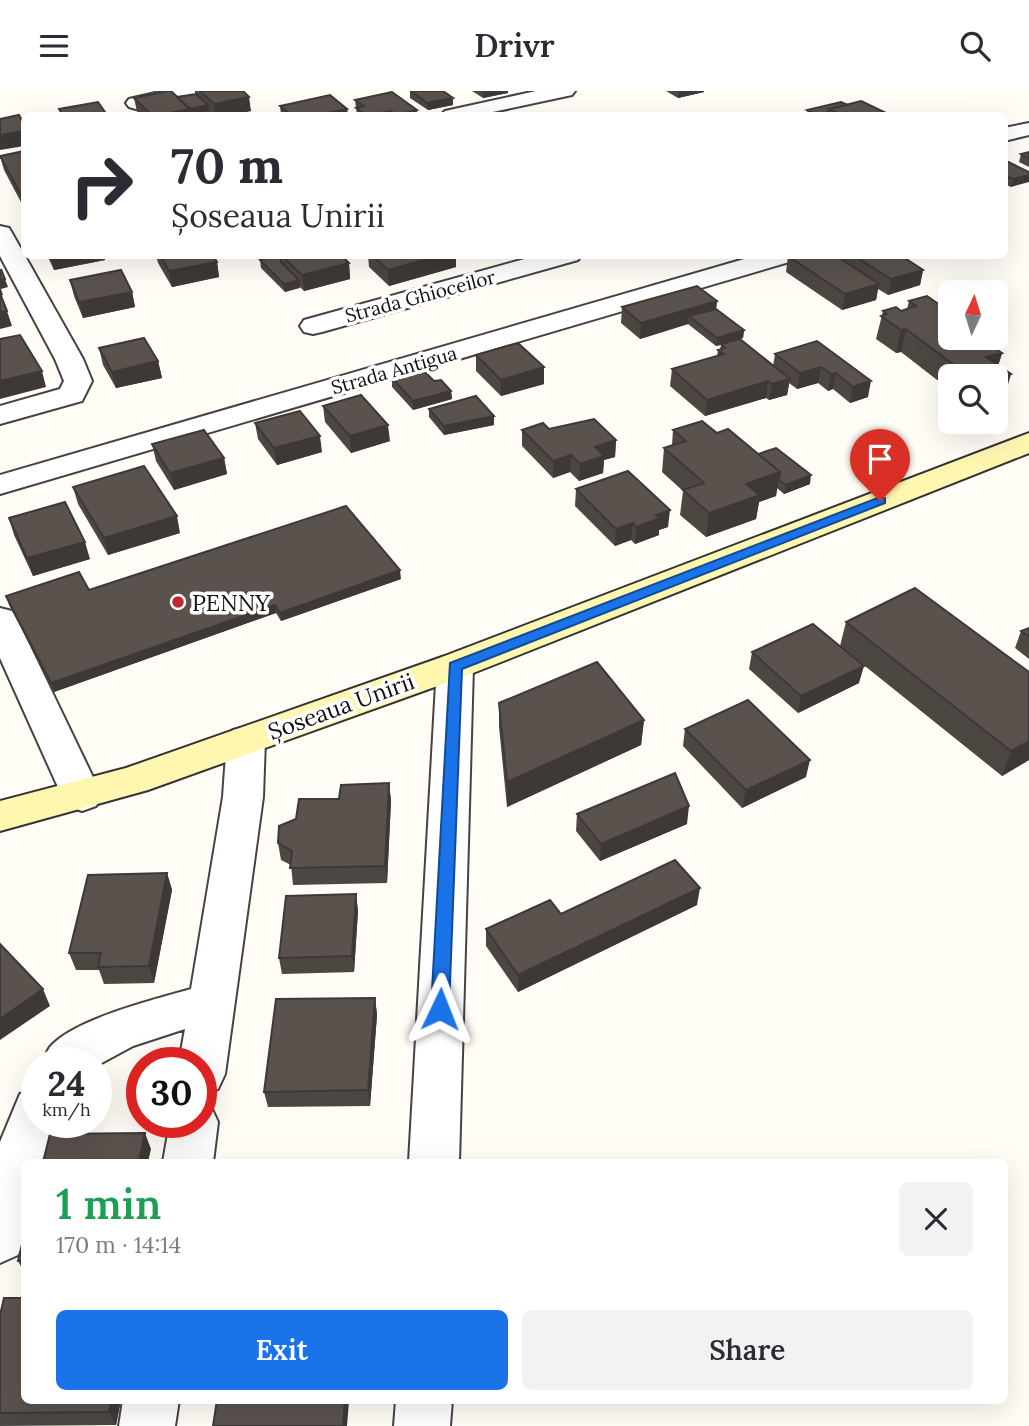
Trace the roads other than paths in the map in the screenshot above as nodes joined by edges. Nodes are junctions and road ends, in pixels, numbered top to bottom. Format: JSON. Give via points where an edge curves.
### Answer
{"nodes":[{"id":1,"x":194,"y":91,"type":"edge"},
{"id":2,"x":565,"y":91,"type":"edge"},
{"id":3,"x":136,"y":103,"type":"edge"},
{"id":4,"x":466,"y":112,"type":"edge"},
{"id":5,"x":1029,"y":129,"type":"edge"},
{"id":6,"x":1008,"y":134,"type":"edge"},
{"id":7,"x":0,"y":233,"type":"edge"},
{"id":8,"x":555,"y":259,"type":"edge"},
{"id":9,"x":773,"y":259,"type":"edge"},
{"id":10,"x":313,"y":326,"type":"dead end"},
{"id":11,"x":0,"y":415,"type":"edge"},
{"id":12,"x":1029,"y":442,"type":"edge"},
{"id":13,"x":0,"y":485,"type":"edge"},
{"id":14,"x":0,"y":619,"type":"edge"},
{"id":15,"x":455,"y":666,"type":"junction"},
{"id":16,"x":246,"y":740,"type":"junction"},
{"id":17,"x":82,"y":796,"type":"junction"},
{"id":18,"x":0,"y":816,"type":"edge"},
{"id":19,"x":212,"y":1002,"type":"junction"},
{"id":20,"x":87,"y":1047,"type":"edge"},
{"id":21,"x":205,"y":1047,"type":"edge"},
{"id":22,"x":25,"y":1138,"type":"edge"},
{"id":23,"x":192,"y":1138,"type":"edge"},
{"id":24,"x":188,"y":1159,"type":"edge"},
{"id":25,"x":434,"y":1159,"type":"edge"},
{"id":26,"x":0,"y":1238,"type":"edge"},
{"id":27,"x":150,"y":1404,"type":"edge"},
{"id":28,"x":424,"y":1404,"type":"edge"},
{"id":29,"x":147,"y":1426,"type":"edge"},
{"id":30,"x":422,"y":1426,"type":"edge"}],
"edges":[{"from":1,"to":3,"type":"street"},
{"from":2,"to":4,"type":"street"},
{"from":5,"to":6,"type":"street"},
{"from":7,"to":11,"type":"street","via":[[78,381],[72,395],[62,400]]},
{"from":8,"to":10,"type":"street","name":"Strada Ghioceilor"},
{"from":9,"to":13,"type":"street","name":"Strada Antigua"},
{"from":12,"to":15,"type":"main road","name":"Șoseaua Unirii"},
{"from":14,"to":17,"type":"street"},
{"from":15,"to":16,"type":"main road","name":"Șoseaua Unirii"},
{"from":15,"to":25,"type":"street"},
{"from":16,"to":17,"type":"main road","name":"Șoseaua Unirii"},
{"from":16,"to":19,"type":"street","via":[[243,797]]},
{"from":17,"to":18,"type":"main road","name":"Șoseaua Unirii"},
{"from":19,"to":20,"type":"street"},
{"from":19,"to":21,"type":"street"},
{"from":22,"to":26,"type":"street"},
{"from":23,"to":24,"type":"street"},
{"from":27,"to":29,"type":"street"},
{"from":28,"to":30,"type":"street"}]}
